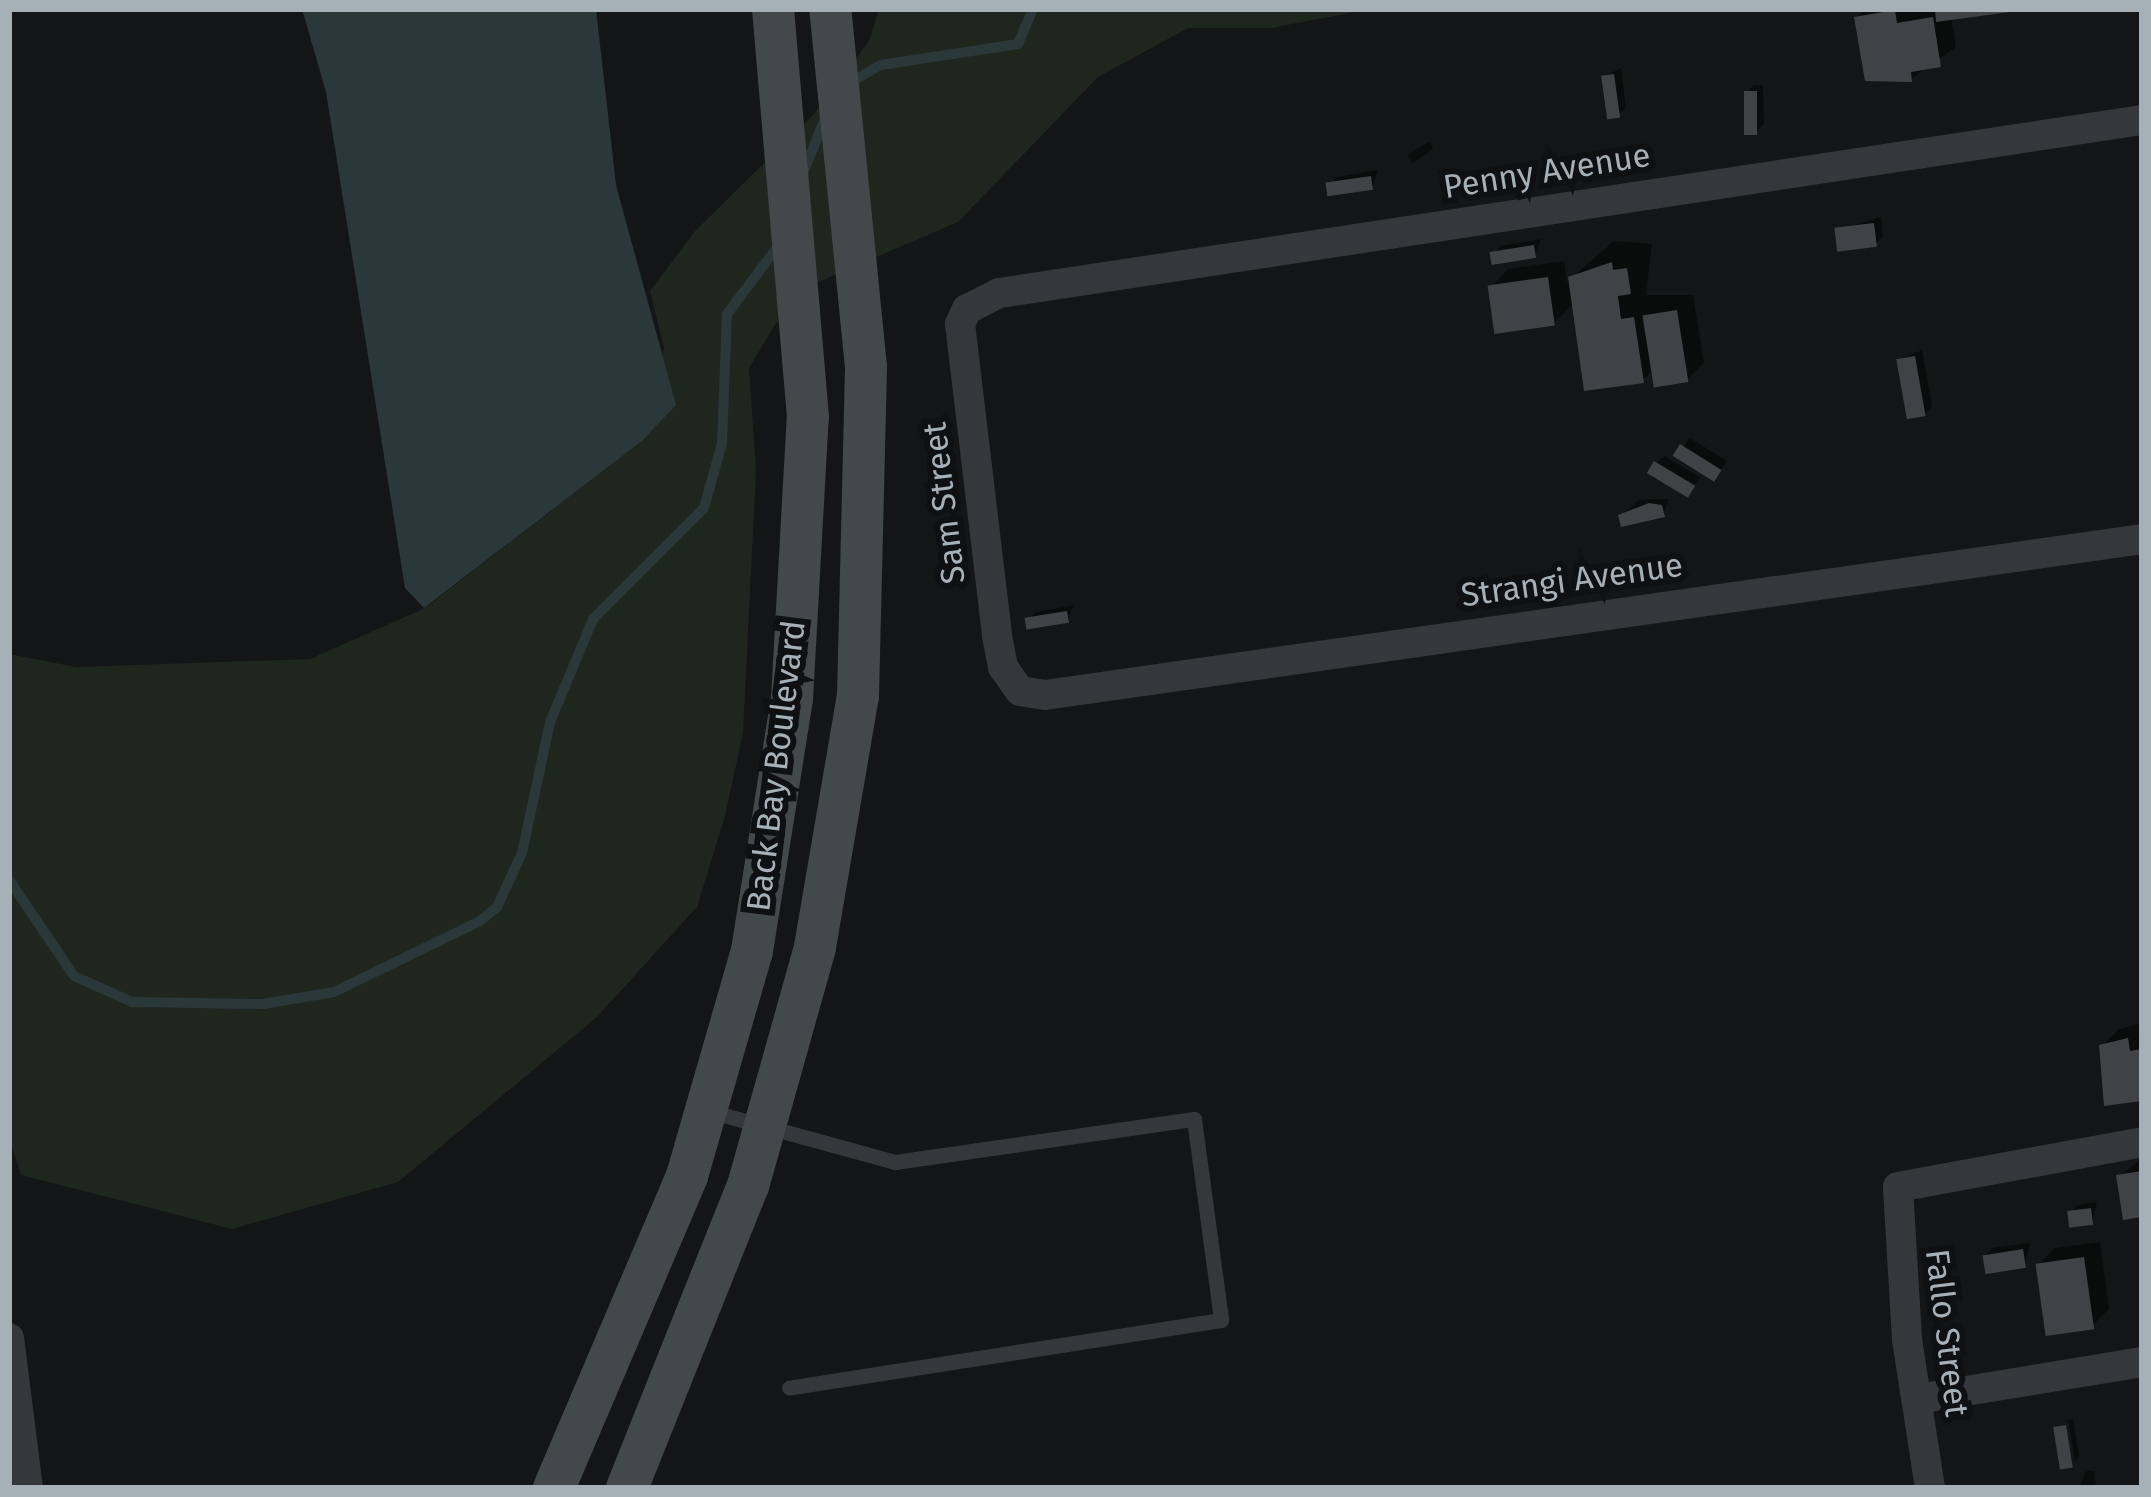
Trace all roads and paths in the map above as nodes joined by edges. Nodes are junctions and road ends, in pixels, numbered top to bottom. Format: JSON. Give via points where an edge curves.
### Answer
{"nodes":[{"id":1,"x":773,"y":9,"type":"edge"},
{"id":2,"x":830,"y":9,"type":"edge"},
{"id":3,"x":2142,"y":120,"type":"edge"},
{"id":4,"x":967,"y":309,"type":"joint"},
{"id":5,"x":2142,"y":539,"type":"edge"},
{"id":6,"x":1016,"y":686,"type":"joint"},
{"id":7,"x":706,"y":1111,"type":"junction"},
{"id":8,"x":764,"y":1128,"type":"junction"},
{"id":9,"x":2142,"y":1142,"type":"edge"},
{"id":10,"x":9,"y":1338,"type":"edge"},
{"id":11,"x":2142,"y":1362,"type":"edge"},
{"id":12,"x":788,"y":1388,"type":"dead end"},
{"id":13,"x":1918,"y":1400,"type":"junction"},
{"id":14,"x":28,"y":1488,"type":"edge"},
{"id":15,"x":554,"y":1488,"type":"edge"},
{"id":16,"x":627,"y":1488,"type":"edge"},
{"id":17,"x":1930,"y":1488,"type":"edge"}],
"edges":[{"from":1,"to":7,"type":"main road","name":"Back Bay Boulevard","via":[[807,367],[792,699],[752,952]]},
{"from":2,"to":8,"type":"main road","name":"Back Bay Boulevard","via":[[866,367],[858,696],[815,947]]},
{"from":3,"to":4,"type":"street","name":"Penny Avenue","via":[[999,293]]},
{"from":4,"to":6,"type":"street","name":"Sam Street","via":[[960,324],[997,636]]},
{"from":5,"to":6,"type":"street","name":"Strangi Avenue","via":[[1045,695]]},
{"from":7,"to":8,"type":"lane"},
{"from":7,"to":15,"type":"main road","name":"Back Bay Boulevard","via":[[634,1309]]},
{"from":8,"to":12,"type":"lane","via":[[895,1162],[1194,1119],[1221,1320]]},
{"from":8,"to":16,"type":"main road","name":"Back Bay Boulevard","via":[[698,1322]]},
{"from":9,"to":13,"type":"street","name":"Fallo Street","via":[[1898,1187]]},
{"from":10,"to":14,"type":"street"},
{"from":11,"to":13,"type":"street"},
{"from":13,"to":17,"type":"street","name":"Fallo Street"}]}
